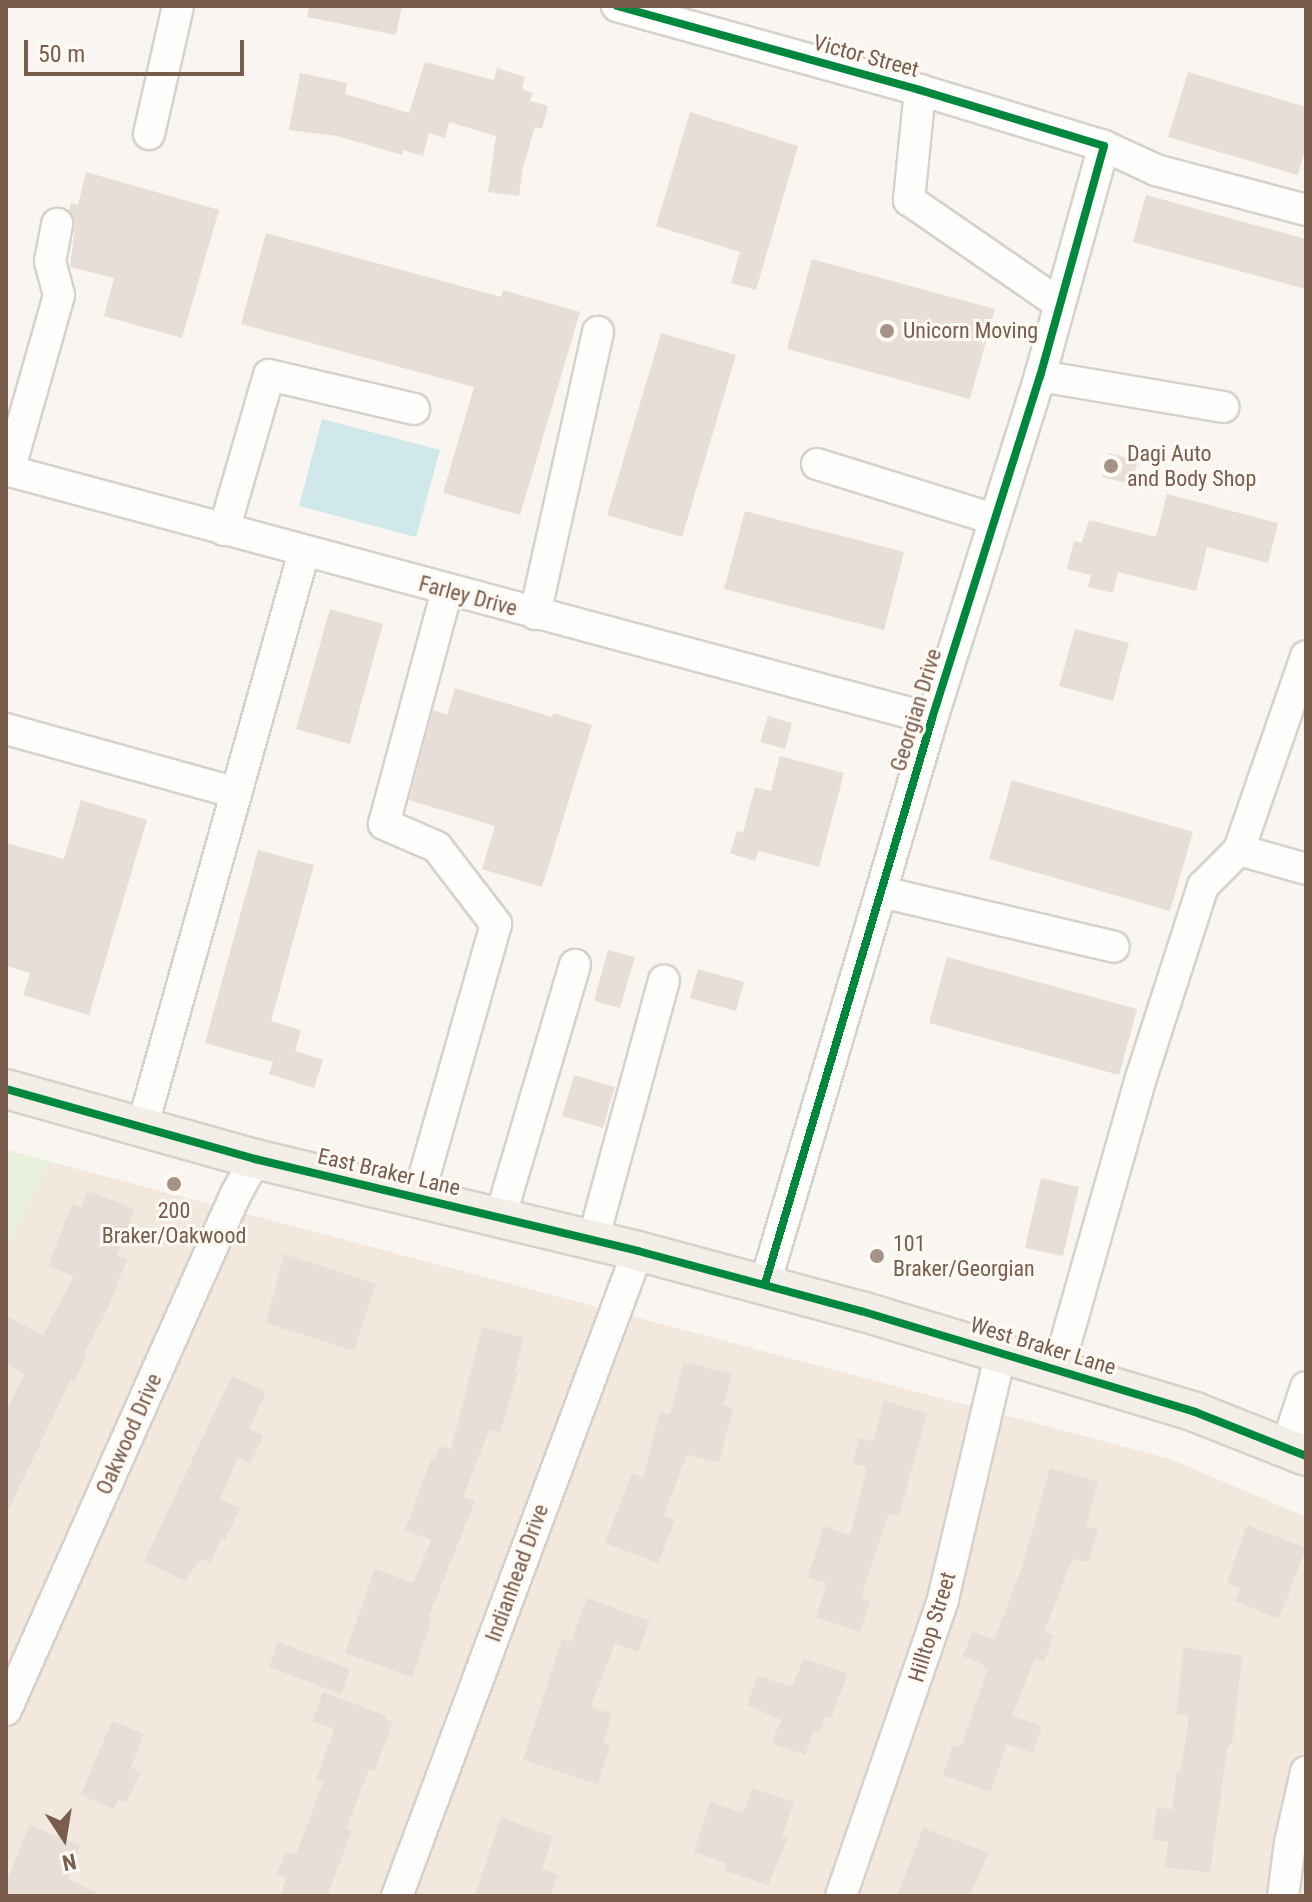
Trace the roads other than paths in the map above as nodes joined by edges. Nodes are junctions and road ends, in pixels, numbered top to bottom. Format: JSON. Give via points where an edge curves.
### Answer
{"nodes":[{"id":1,"x":178,"y":6,"type":"edge"},
{"id":2,"x":617,"y":6,"type":"edge"},
{"id":3,"x":920,"y":90,"type":"junction"},
{"id":4,"x":149,"y":134,"type":"dead end"},
{"id":5,"x":1104,"y":146,"type":"junction"},
{"id":6,"x":1306,"y":210,"type":"edge"},
{"id":7,"x":57,"y":224,"type":"dead end"},
{"id":8,"x":1060,"y":304,"type":"junction"},
{"id":9,"x":598,"y":332,"type":"dead end"},
{"id":10,"x":1040,"y":376,"type":"junction"},
{"id":11,"x":1223,"y":407,"type":"dead end"},
{"id":12,"x":414,"y":409,"type":"dead end"},
{"id":13,"x":817,"y":464,"type":"dead end"},
{"id":14,"x":8,"y":470,"type":"edge"},
{"id":15,"x":994,"y":519,"type":"junction"},
{"id":16,"x":224,"y":530,"type":"junction"},
{"id":17,"x":304,"y":552,"type":"junction"},
{"id":18,"x":447,"y":590,"type":"junction"},
{"id":19,"x":535,"y":614,"type":"junction"},
{"id":20,"x":1306,"y":656,"type":"edge"},
{"id":21,"x":932,"y":719,"type":"junction"},
{"id":22,"x":6,"y":729,"type":"edge"},
{"id":23,"x":236,"y":793,"type":"junction"},
{"id":24,"x":1239,"y":850,"type":"junction"},
{"id":25,"x":1306,"y":869,"type":"edge"},
{"id":26,"x":882,"y":892,"type":"junction"},
{"id":27,"x":1114,"y":947,"type":"dead end"},
{"id":28,"x":575,"y":965,"type":"dead end"},
{"id":29,"x":664,"y":981,"type":"dead end"},
{"id":30,"x":6,"y":1089,"type":"edge"},
{"id":31,"x":142,"y":1128,"type":"junction"},
{"id":32,"x":255,"y":1159,"type":"junction"},
{"id":33,"x":418,"y":1198,"type":"junction"},
{"id":34,"x":500,"y":1218,"type":"junction"},
{"id":35,"x":593,"y":1240,"type":"junction"},
{"id":36,"x":638,"y":1251,"type":"junction"},
{"id":37,"x":765,"y":1284,"type":"junction"},
{"id":38,"x":1001,"y":1351,"type":"junction"},
{"id":39,"x":1058,"y":1369,"type":"junction"},
{"id":40,"x":1306,"y":1387,"type":"edge"},
{"id":41,"x":1296,"y":1452,"type":"edge"},
{"id":42,"x":6,"y":1710,"type":"edge"},
{"id":43,"x":1306,"y":1772,"type":"edge"},
{"id":44,"x":397,"y":1896,"type":"edge"},
{"id":45,"x":841,"y":1896,"type":"edge"},
{"id":46,"x":1283,"y":1896,"type":"edge"}],
"edges":[{"from":1,"to":4,"type":"street"},
{"from":2,"to":3,"type":"street","name":"Victor Street"},
{"from":3,"to":5,"type":"street","name":"Victor Street"},
{"from":3,"to":8,"type":"street","via":[[909,200]]},
{"from":5,"to":6,"type":"street","name":"Victor Street","via":[[1156,170]]},
{"from":5,"to":8,"type":"street","name":"Georgian Drive"},
{"from":7,"to":14,"type":"street","via":[[50,261],[59,295]]},
{"from":8,"to":10,"type":"street","name":"Georgian Drive"},
{"from":9,"to":19,"type":"street"},
{"from":10,"to":11,"type":"street"},
{"from":10,"to":15,"type":"street","name":"Georgian Drive"},
{"from":12,"to":16,"type":"street","via":[[269,375]]},
{"from":13,"to":15,"type":"street"},
{"from":14,"to":16,"type":"street","name":"Farley Drive"},
{"from":15,"to":21,"type":"street","name":"Georgian Drive"},
{"from":16,"to":17,"type":"street","name":"Farley Drive"},
{"from":17,"to":18,"type":"street","name":"Farley Drive"},
{"from":17,"to":23,"type":"street"},
{"from":18,"to":19,"type":"street","name":"Farley Drive"},
{"from":18,"to":33,"type":"street","via":[[384,824],[437,847],[496,924]]},
{"from":19,"to":21,"type":"street","name":"Farley Drive"},
{"from":20,"to":24,"type":"street"},
{"from":21,"to":26,"type":"street","name":"Georgian Drive"},
{"from":22,"to":23,"type":"street"},
{"from":23,"to":31,"type":"street"},
{"from":24,"to":25,"type":"street"},
{"from":24,"to":39,"type":"street","via":[[1203,886],[1141,1078]]},
{"from":26,"to":27,"type":"street"},
{"from":26,"to":37,"type":"street","name":"Georgian Drive"},
{"from":28,"to":34,"type":"street"},
{"from":29,"to":35,"type":"street"},
{"from":30,"to":31,"type":"main road","name":"East Braker Lane"},
{"from":31,"to":32,"type":"main road","name":"East Braker Lane"},
{"from":32,"to":33,"type":"main road","name":"East Braker Lane"},
{"from":32,"to":42,"type":"street","name":"Oakwood Drive"},
{"from":33,"to":34,"type":"main road","name":"East Braker Lane"},
{"from":34,"to":35,"type":"main road","name":"East Braker Lane"},
{"from":35,"to":36,"type":"main road","name":"East Braker Lane"},
{"from":36,"to":37,"type":"main road","name":"East Braker Lane"},
{"from":36,"to":44,"type":"street","name":"Indianhead Drive"},
{"from":37,"to":38,"type":"main road","name":"West Braker Lane"},
{"from":38,"to":39,"type":"main road","name":"West Braker Lane"},
{"from":38,"to":45,"type":"street","name":"Hilltop Street","via":[[943,1599]]},
{"from":39,"to":41,"type":"main road","name":"West Braker Lane","via":[[1195,1412]]},
{"from":40,"to":41,"type":"street"},
{"from":43,"to":46,"type":"street"}]}
